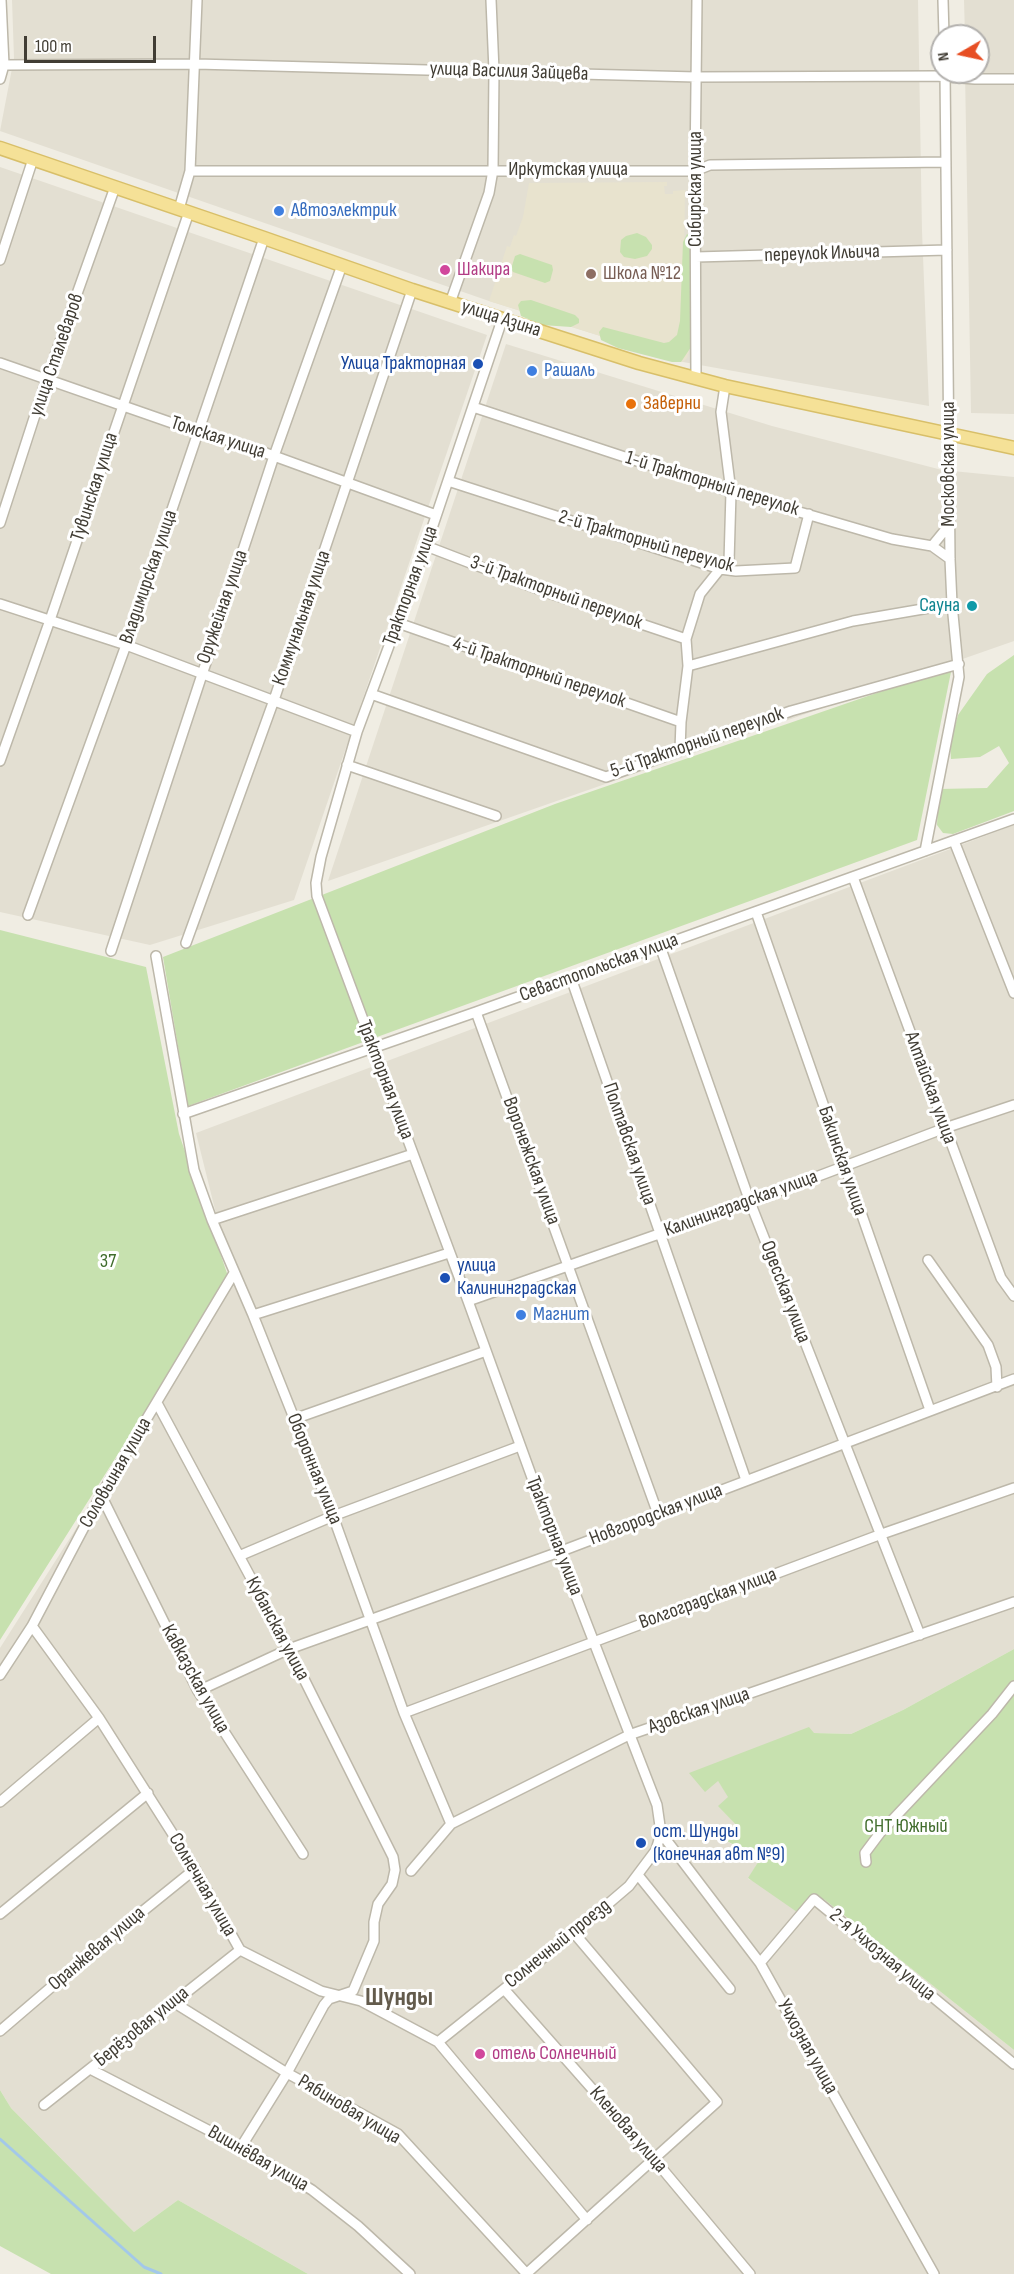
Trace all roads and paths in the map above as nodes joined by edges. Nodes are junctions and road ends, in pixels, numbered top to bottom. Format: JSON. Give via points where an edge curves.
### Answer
{"nodes":[{"id":1,"x":1,"y":0,"type":"edge"},
{"id":2,"x":197,"y":0,"type":"edge"},
{"id":3,"x":491,"y":0,"type":"edge"},
{"id":4,"x":697,"y":0,"type":"edge"},
{"id":5,"x":944,"y":0,"type":"edge"},
{"id":6,"x":944,"y":24,"type":"edge"},
{"id":7,"x":196,"y":64,"type":"junction"},
{"id":8,"x":4,"y":65,"type":"junction"},
{"id":9,"x":494,"y":71,"type":"junction"},
{"id":10,"x":930,"y":74,"type":"edge"},
{"id":11,"x":696,"y":77,"type":"junction"},
{"id":12,"x":990,"y":77,"type":"edge"},
{"id":13,"x":0,"y":79,"type":"edge"},
{"id":14,"x":1014,"y":79,"type":"edge"},
{"id":15,"x":945,"y":84,"type":"edge"},
{"id":16,"x":0,"y":148,"type":"edge"},
{"id":17,"x":33,"y":159,"type":"junction"},
{"id":18,"x":946,"y":162,"type":"junction"},
{"id":19,"x":493,"y":170,"type":"junction"},
{"id":20,"x":190,"y":171,"type":"junction"},
{"id":21,"x":695,"y":171,"type":"junction"},
{"id":22,"x":115,"y":187,"type":"junction"},
{"id":23,"x":184,"y":211,"type":"junction"},
{"id":24,"x":264,"y":237,"type":"junction"},
{"id":25,"x":947,"y":250,"type":"junction"},
{"id":26,"x":1,"y":254,"type":"edge"},
{"id":27,"x":696,"y":257,"type":"junction"},
{"id":28,"x":342,"y":265,"type":"junction"},
{"id":29,"x":412,"y":290,"type":"junction"},
{"id":30,"x":450,"y":303,"type":"junction"},
{"id":31,"x":502,"y":320,"type":"junction"},
{"id":32,"x":0,"y":363,"type":"edge"},
{"id":33,"x":47,"y":378,"type":"junction"},
{"id":34,"x":696,"y":378,"type":"junction"},
{"id":35,"x":725,"y":386,"type":"junction"},
{"id":36,"x":122,"y":406,"type":"junction"},
{"id":37,"x":473,"y":407,"type":"junction"},
{"id":38,"x":198,"y":432,"type":"junction"},
{"id":39,"x":949,"y":435,"type":"junction"},
{"id":40,"x":1014,"y":448,"type":"edge"},
{"id":41,"x":274,"y":456,"type":"junction"},
{"id":42,"x":448,"y":481,"type":"junction"},
{"id":43,"x":348,"y":482,"type":"junction"},
{"id":44,"x":731,"y":492,"type":"junction"},
{"id":45,"x":808,"y":514,"type":"junction"},
{"id":46,"x":436,"y":515,"type":"junction"},
{"id":47,"x":0,"y":523,"type":"edge"},
{"id":48,"x":950,"y":524,"type":"junction"},
{"id":49,"x":426,"y":546,"type":"junction"},
{"id":50,"x":932,"y":546,"type":"junction"},
{"id":51,"x":950,"y":559,"type":"junction"},
{"id":52,"x":720,"y":569,"type":"junction"},
{"id":53,"x":0,"y":604,"type":"edge"},
{"id":54,"x":952,"y":604,"type":"junction"},
{"id":55,"x":50,"y":620,"type":"junction"},
{"id":56,"x":398,"y":623,"type":"junction"},
{"id":57,"x":686,"y":639,"type":"junction"},
{"id":58,"x":126,"y":645,"type":"junction"},
{"id":59,"x":959,"y":664,"type":"junction"},
{"id":60,"x":688,"y":666,"type":"junction"},
{"id":61,"x":201,"y":674,"type":"junction"},
{"id":62,"x":372,"y":694,"type":"junction"},
{"id":63,"x":274,"y":700,"type":"junction"},
{"id":64,"x":681,"y":722,"type":"junction"},
{"id":65,"x":357,"y":732,"type":"junction"},
{"id":66,"x":680,"y":750,"type":"junction"},
{"id":67,"x":0,"y":761,"type":"edge"},
{"id":68,"x":347,"y":765,"type":"junction"},
{"id":69,"x":496,"y":816,"type":"dead end"},
{"id":70,"x":1014,"y":819,"type":"edge"},
{"id":71,"x":954,"y":841,"type":"junction"},
{"id":72,"x":925,"y":851,"type":"junction"},
{"id":73,"x":853,"y":877,"type":"junction"},
{"id":74,"x":756,"y":912,"type":"junction"},
{"id":75,"x":28,"y":915,"type":"dead end"},
{"id":76,"x":186,"y":944,"type":"dead end"},
{"id":77,"x":660,"y":946,"type":"junction"},
{"id":78,"x":111,"y":951,"type":"dead end"},
{"id":79,"x":156,"y":956,"type":"dead end"},
{"id":80,"x":571,"y":978,"type":"junction"},
{"id":81,"x":1014,"y":993,"type":"edge"},
{"id":82,"x":476,"y":1012,"type":"junction"},
{"id":83,"x":372,"y":1048,"type":"junction"},
{"id":84,"x":1013,"y":1107,"type":"edge"},
{"id":85,"x":183,"y":1114,"type":"junction"},
{"id":86,"x":945,"y":1128,"type":"junction"},
{"id":87,"x":413,"y":1154,"type":"junction"},
{"id":88,"x":844,"y":1167,"type":"junction"},
{"id":89,"x":750,"y":1202,"type":"junction"},
{"id":90,"x":212,"y":1221,"type":"junction"},
{"id":91,"x":660,"y":1233,"type":"junction"},
{"id":92,"x":450,"y":1252,"type":"junction"},
{"id":93,"x":928,"y":1260,"type":"dead end"},
{"id":94,"x":569,"y":1266,"type":"junction"},
{"id":95,"x":234,"y":1273,"type":"junction"},
{"id":96,"x":1014,"y":1296,"type":"edge"},
{"id":97,"x":468,"y":1301,"type":"junction"},
{"id":98,"x":253,"y":1315,"type":"junction"},
{"id":99,"x":486,"y":1351,"type":"junction"},
{"id":100,"x":1014,"y":1379,"type":"edge"},
{"id":101,"x":997,"y":1386,"type":"junction"},
{"id":102,"x":158,"y":1403,"type":"junction"},
{"id":103,"x":930,"y":1410,"type":"junction"},
{"id":104,"x":294,"y":1419,"type":"junction"},
{"id":105,"x":843,"y":1443,"type":"junction"},
{"id":106,"x":520,"y":1446,"type":"junction"},
{"id":107,"x":746,"y":1480,"type":"junction"},
{"id":108,"x":1014,"y":1488,"type":"edge"},
{"id":109,"x":101,"y":1495,"type":"junction"},
{"id":110,"x":657,"y":1514,"type":"junction"},
{"id":111,"x":333,"y":1516,"type":"junction"},
{"id":112,"x":879,"y":1535,"type":"junction"},
{"id":113,"x":559,"y":1552,"type":"junction"},
{"id":114,"x":239,"y":1556,"type":"junction"},
{"id":115,"x":1014,"y":1602,"type":"edge"},
{"id":116,"x":369,"y":1619,"type":"junction"},
{"id":117,"x":32,"y":1626,"type":"junction"},
{"id":118,"x":920,"y":1635,"type":"junction"},
{"id":119,"x":594,"y":1641,"type":"junction"},
{"id":120,"x":289,"y":1649,"type":"junction"},
{"id":121,"x":0,"y":1675,"type":"edge"},
{"id":122,"x":1014,"y":1686,"type":"edge"},
{"id":123,"x":198,"y":1691,"type":"junction"},
{"id":124,"x":404,"y":1713,"type":"junction"},
{"id":125,"x":99,"y":1718,"type":"junction"},
{"id":126,"x":629,"y":1736,"type":"junction"},
{"id":127,"x":148,"y":1793,"type":"junction"},
{"id":128,"x":0,"y":1802,"type":"edge"},
{"id":129,"x":451,"y":1824,"type":"junction"},
{"id":130,"x":661,"y":1833,"type":"junction"},
{"id":131,"x":303,"y":1854,"type":"dead end"},
{"id":132,"x":866,"y":1862,"type":"dead end"},
{"id":133,"x":195,"y":1869,"type":"junction"},
{"id":134,"x":411,"y":1870,"type":"dead end"},
{"id":135,"x":638,"y":1875,"type":"junction"},
{"id":136,"x":0,"y":1914,"type":"edge"},
{"id":137,"x":574,"y":1933,"type":"junction"},
{"id":138,"x":240,"y":1950,"type":"junction"},
{"id":139,"x":760,"y":1963,"type":"junction"},
{"id":140,"x":504,"y":1989,"type":"junction"},
{"id":141,"x":730,"y":1989,"type":"dead end"},
{"id":142,"x":340,"y":1994,"type":"junction"},
{"id":143,"x":172,"y":2002,"type":"junction"},
{"id":144,"x":0,"y":2031,"type":"edge"},
{"id":145,"x":438,"y":2042,"type":"junction"},
{"id":146,"x":1014,"y":2064,"type":"edge"},
{"id":147,"x":90,"y":2069,"type":"junction"},
{"id":148,"x":287,"y":2073,"type":"junction"},
{"id":149,"x":44,"y":2105,"type":"dead end"},
{"id":150,"x":241,"y":2147,"type":"junction"},
{"id":151,"x":654,"y":2159,"type":"junction"},
{"id":152,"x":587,"y":2220,"type":"junction"},
{"id":153,"x":410,"y":2274,"type":"edge"},
{"id":154,"x":526,"y":2274,"type":"edge"},
{"id":155,"x":750,"y":2274,"type":"edge"},
{"id":156,"x":934,"y":2274,"type":"edge"}],
"edges":[{"from":1,"to":8,"type":"street"},
{"from":2,"to":7,"type":"street","name":"Тувинская улица"},
{"from":3,"to":9,"type":"street"},
{"from":4,"to":11,"type":"street","name":"Сибирская улица"},
{"from":5,"to":6,"type":"street"},
{"from":7,"to":8,"type":"street","name":"улица Василия Зайцева"},
{"from":7,"to":9,"type":"street","name":"улица Василия Зайцева"},
{"from":7,"to":20,"type":"street","name":"Тувинская улица"},
{"from":8,"to":13,"type":"street"},
{"from":9,"to":11,"type":"street","name":"улица Василия Зайцева"},
{"from":9,"to":19,"type":"street"},
{"from":10,"to":11,"type":"street","name":"улица Василия Зайцева"},
{"from":11,"to":21,"type":"street","name":"Сибирская улица"},
{"from":12,"to":14,"type":"street","name":"улица Василия Зайцева"},
{"from":15,"to":18,"type":"street","name":"Московская улица"},
{"from":16,"to":17,"type":"main road","name":"улица Азина"},
{"from":17,"to":22,"type":"main road","name":"улица Азина"},
{"from":17,"to":26,"type":"street"},
{"from":18,"to":21,"type":"street","name":"Иркутская улица","via":[[710,165]]},
{"from":18,"to":25,"type":"street","name":"Московская улица"},
{"from":19,"to":20,"type":"street","name":"Иркутская улица"},
{"from":19,"to":21,"type":"street","name":"Иркутская улица"},
{"from":19,"to":30,"type":"street","via":[[489,193]]},
{"from":20,"to":23,"type":"street","name":"Тувинская улица"},
{"from":21,"to":27,"type":"street","name":"Сибирская улица"},
{"from":22,"to":23,"type":"main road","name":"улица Азина"},
{"from":22,"to":33,"type":"street","name":"улица Сталеваров"},
{"from":23,"to":24,"type":"main road","name":"улица Азина"},
{"from":23,"to":36,"type":"street","name":"Тувинская улица"},
{"from":24,"to":28,"type":"main road","name":"улица Азина"},
{"from":24,"to":38,"type":"street","name":"Владимирская улица"},
{"from":25,"to":27,"type":"street","name":"переулок Ильича"},
{"from":25,"to":39,"type":"street","name":"Московская улица"},
{"from":27,"to":34,"type":"street","name":"Сибирская улица"},
{"from":28,"to":29,"type":"main road","name":"улица Азина"},
{"from":28,"to":41,"type":"street","name":"Оружейная улица"},
{"from":29,"to":30,"type":"main road","name":"улица Азина"},
{"from":29,"to":43,"type":"street","name":"Коммунальная улица"},
{"from":30,"to":31,"type":"main road","name":"улица Азина"},
{"from":31,"to":34,"type":"main road","name":"улица Азина"},
{"from":31,"to":37,"type":"street","name":"Тракторная улица"},
{"from":32,"to":33,"type":"street","name":"Томская улица"},
{"from":33,"to":36,"type":"street","name":"Томская улица"},
{"from":33,"to":47,"type":"street","name":"улица Сталеваров"},
{"from":34,"to":35,"type":"main road","name":"улица Азина"},
{"from":35,"to":39,"type":"main road","name":"улица Азина"},
{"from":35,"to":44,"type":"street","via":[[721,412]]},
{"from":36,"to":38,"type":"street","name":"Томская улица"},
{"from":36,"to":55,"type":"street","name":"Тувинская улица"},
{"from":37,"to":42,"type":"street","name":"Тракторная улица"},
{"from":37,"to":44,"type":"street","name":"1-й Тракторный переулок"},
{"from":38,"to":41,"type":"street","name":"Томская улица"},
{"from":38,"to":58,"type":"street","name":"Владимирская улица"},
{"from":39,"to":40,"type":"main road","name":"улица Азина"},
{"from":39,"to":48,"type":"street","name":"Московская улица"},
{"from":41,"to":43,"type":"street","name":"Томская улица"},
{"from":41,"to":61,"type":"street","name":"Оружейная улица"},
{"from":42,"to":46,"type":"street","name":"Тракторная улица"},
{"from":42,"to":52,"type":"street","name":"2-й Тракторный переулок"},
{"from":43,"to":46,"type":"street","name":"Томская улица"},
{"from":43,"to":63,"type":"street","name":"Коммунальная улица"},
{"from":44,"to":45,"type":"street","name":"1-й Тракторный переулок"},
{"from":44,"to":52,"type":"street","via":[[729,561]]},
{"from":45,"to":50,"type":"street","name":"1-й Тракторный переулок","via":[[892,539]]},
{"from":45,"to":52,"type":"street","name":"2-й Тракторный переулок","via":[[795,568]]},
{"from":46,"to":49,"type":"street","name":"Тракторная улица"},
{"from":48,"to":50,"type":"street"},
{"from":48,"to":51,"type":"street","name":"Московская улица"},
{"from":49,"to":56,"type":"street","name":"Тракторная улица"},
{"from":49,"to":57,"type":"street","name":"3-й Тракторный переулок"},
{"from":50,"to":51,"type":"street","name":"1-й Тракторный переулок"},
{"from":51,"to":54,"type":"street","name":"Московская улица"},
{"from":52,"to":57,"type":"street","via":[[700,594]]},
{"from":53,"to":55,"type":"street"},
{"from":54,"to":59,"type":"street","name":"Московская улица"},
{"from":54,"to":60,"type":"street","via":[[853,621]]},
{"from":55,"to":58,"type":"street"},
{"from":55,"to":67,"type":"street","name":"Тувинская улица"},
{"from":56,"to":62,"type":"street","name":"Тракторная улица"},
{"from":56,"to":64,"type":"street","name":"4-й Тракторный переулок"},
{"from":57,"to":60,"type":"street"},
{"from":58,"to":61,"type":"street"},
{"from":58,"to":75,"type":"street","name":"Владимирская улица"},
{"from":59,"to":66,"type":"street","name":"5-й Тракторный переулок","via":[[791,711]]},
{"from":59,"to":72,"type":"street","name":"Московская улица","via":[[960,677]]},
{"from":60,"to":64,"type":"street"},
{"from":61,"to":63,"type":"street"},
{"from":61,"to":78,"type":"street","name":"Оружейная улица"},
{"from":62,"to":65,"type":"street","name":"Тракторная улица"},
{"from":62,"to":66,"type":"street","name":"5-й Тракторный переулок","via":[[606,777]]},
{"from":63,"to":65,"type":"street"},
{"from":63,"to":76,"type":"street","name":"Коммунальная улица"},
{"from":64,"to":66,"type":"street"},
{"from":65,"to":68,"type":"street","name":"Тракторная улица"},
{"from":68,"to":69,"type":"street"},
{"from":68,"to":83,"type":"street","name":"Тракторная улица","via":[[321,857],[316,890]]},
{"from":70,"to":71,"type":"street","name":"Севастопольская улица"},
{"from":71,"to":72,"type":"street","name":"Севастопольская улица"},
{"from":71,"to":81,"type":"street"},
{"from":72,"to":73,"type":"street","name":"Севастопольская улица"},
{"from":73,"to":74,"type":"street","name":"Севастопольская улица"},
{"from":73,"to":86,"type":"street","name":"Алтайская улица"},
{"from":74,"to":77,"type":"street","name":"Севастопольская улица"},
{"from":74,"to":88,"type":"street","name":"Бакинская улица"},
{"from":77,"to":80,"type":"street","name":"Севастопольская улица"},
{"from":77,"to":89,"type":"street","name":"Одесская улица"},
{"from":79,"to":85,"type":"street","name":"Оборонная улица"},
{"from":80,"to":82,"type":"street","name":"Севастопольская улица"},
{"from":80,"to":91,"type":"street","name":"Полтавская улица"},
{"from":82,"to":83,"type":"street","name":"Севастопольская улица"},
{"from":82,"to":94,"type":"street","name":"Воронежская улица"},
{"from":83,"to":85,"type":"street","name":"Севастопольская улица"},
{"from":83,"to":87,"type":"street","name":"Тракторная улица"},
{"from":84,"to":86,"type":"street","name":"Калининградская улица"},
{"from":85,"to":90,"type":"street","name":"Оборонная улица","via":[[194,1170]]},
{"from":86,"to":88,"type":"street","name":"Калининградская улица"},
{"from":86,"to":96,"type":"street","name":"Алтайская улица","via":[[1001,1278]]},
{"from":87,"to":90,"type":"street"},
{"from":87,"to":92,"type":"street","name":"Тракторная улица"},
{"from":88,"to":89,"type":"street","name":"Калининградская улица"},
{"from":88,"to":103,"type":"street","name":"Бакинская улица"},
{"from":89,"to":91,"type":"street","name":"Калининградская улица"},
{"from":89,"to":105,"type":"street","name":"Одесская улица"},
{"from":90,"to":95,"type":"street","name":"Оборонная улица"},
{"from":91,"to":94,"type":"street","name":"Калининградская улица"},
{"from":91,"to":107,"type":"street","name":"Полтавская улица"},
{"from":92,"to":97,"type":"street","name":"Тракторная улица"},
{"from":92,"to":98,"type":"street"},
{"from":93,"to":101,"type":"street","via":[[988,1345],[996,1367]]},
{"from":94,"to":97,"type":"street","name":"Калининградская улица"},
{"from":94,"to":110,"type":"street","name":"Воронежская улица"},
{"from":95,"to":98,"type":"street","name":"Оборонная улица"},
{"from":95,"to":102,"type":"street","name":"Соловьиная улица"},
{"from":97,"to":99,"type":"street","name":"Тракторная улица"},
{"from":98,"to":104,"type":"street","name":"Оборонная улица"},
{"from":99,"to":104,"type":"street"},
{"from":99,"to":106,"type":"street","name":"Тракторная улица"},
{"from":100,"to":101,"type":"street","name":"Новгородская улица"},
{"from":101,"to":103,"type":"street","name":"Новгородская улица"},
{"from":102,"to":109,"type":"street","name":"Соловьиная улица"},
{"from":102,"to":114,"type":"street","name":"Кубанская улица"},
{"from":103,"to":105,"type":"street","name":"Новгородская улица"},
{"from":104,"to":111,"type":"street","name":"Оборонная улица"},
{"from":105,"to":107,"type":"street","name":"Новгородская улица"},
{"from":105,"to":112,"type":"street","name":"Одесская улица"},
{"from":106,"to":111,"type":"street"},
{"from":106,"to":113,"type":"street","name":"Тракторная улица"},
{"from":107,"to":110,"type":"street","name":"Новгородская улица"},
{"from":108,"to":112,"type":"street","name":"Волгоградская улица"},
{"from":109,"to":117,"type":"street","name":"Соловьиная улица"},
{"from":109,"to":123,"type":"street","name":"Кавказская улица"},
{"from":110,"to":113,"type":"street","name":"Новгородская улица"},
{"from":111,"to":114,"type":"street"},
{"from":111,"to":116,"type":"street","name":"Оборонная улица"},
{"from":112,"to":118,"type":"street","name":"Одесская улица"},
{"from":112,"to":119,"type":"street","name":"Волгоградская улица"},
{"from":113,"to":116,"type":"street","name":"Новгородская улица"},
{"from":113,"to":119,"type":"street","name":"Тракторная улица"},
{"from":114,"to":120,"type":"street","name":"Кубанская улица"},
{"from":115,"to":118,"type":"street","name":"Азовская улица"},
{"from":116,"to":120,"type":"street","name":"Новгородская улица"},
{"from":116,"to":124,"type":"street","name":"Оборонная улица"},
{"from":117,"to":121,"type":"street","name":"Соловьиная улица"},
{"from":117,"to":125,"type":"street","name":"Солнечная улица"},
{"from":118,"to":126,"type":"street","name":"Азовская улица"},
{"from":119,"to":124,"type":"street","name":"Волгоградская улица"},
{"from":119,"to":126,"type":"street","name":"Тракторная улица"},
{"from":120,"to":123,"type":"street","name":"Новгородская улица"},
{"from":120,"to":142,"type":"street","name":"Кубанская улица","via":[[393,1857],[394,1878],[378,1904],[374,1941],[353,1991]]},
{"from":122,"to":132,"type":"street","via":[[880,1833],[865,1853]]},
{"from":123,"to":131,"type":"street","name":"Кавказская улица"},
{"from":124,"to":129,"type":"street","name":"Оборонная улица"},
{"from":125,"to":127,"type":"street","name":"Солнечная улица"},
{"from":125,"to":128,"type":"street"},
{"from":126,"to":129,"type":"street","name":"Азовская улица"},
{"from":126,"to":130,"type":"street","name":"Тракторная улица","via":[[657,1805]]},
{"from":127,"to":133,"type":"street","name":"Солнечная улица"},
{"from":127,"to":136,"type":"street"},
{"from":129,"to":134,"type":"street","name":"Азовская улица"},
{"from":130,"to":135,"type":"street","name":"Солнечный проезд","via":[[656,1850]]},
{"from":130,"to":139,"type":"street","name":"Учхозная улица"},
{"from":133,"to":138,"type":"street","name":"Солнечная улица"},
{"from":133,"to":144,"type":"street","name":"Оранжевая улица"},
{"from":135,"to":137,"type":"street","name":"Солнечный проезд"},
{"from":135,"to":141,"type":"street"},
{"from":137,"to":140,"type":"street","name":"Солнечный проезд"},
{"from":137,"to":151,"type":"street","via":[[717,2102]]},
{"from":138,"to":142,"type":"street","name":"Солнечная улица","via":[[321,1990]]},
{"from":138,"to":143,"type":"street","name":"Берёзовая улица"},
{"from":139,"to":146,"type":"street","name":"2-я Учхозная улица","via":[[814,1899]]},
{"from":139,"to":156,"type":"street","name":"Учхозная улица"},
{"from":140,"to":145,"type":"street","name":"Солнечный проезд"},
{"from":140,"to":151,"type":"street","name":"Кленовая улица"},
{"from":142,"to":145,"type":"street","name":"Солнечная улица"},
{"from":142,"to":148,"type":"street","via":[[324,2005]]},
{"from":143,"to":147,"type":"street","name":"Берёзовая улица"},
{"from":143,"to":148,"type":"street","name":"Рябиновая улица"},
{"from":145,"to":152,"type":"street","name":"Солнечная улица"},
{"from":147,"to":149,"type":"street","name":"Берёзовая улица"},
{"from":147,"to":150,"type":"street","name":"Вишнёвая улица"},
{"from":148,"to":150,"type":"street"},
{"from":148,"to":154,"type":"street","name":"Рябиновая улица","via":[[398,2134]]},
{"from":150,"to":153,"type":"street","name":"Вишнёвая улица","via":[[312,2190]]},
{"from":151,"to":152,"type":"street"},
{"from":151,"to":155,"type":"street","name":"Кленовая улица"},
{"from":152,"to":154,"type":"street"}]}
